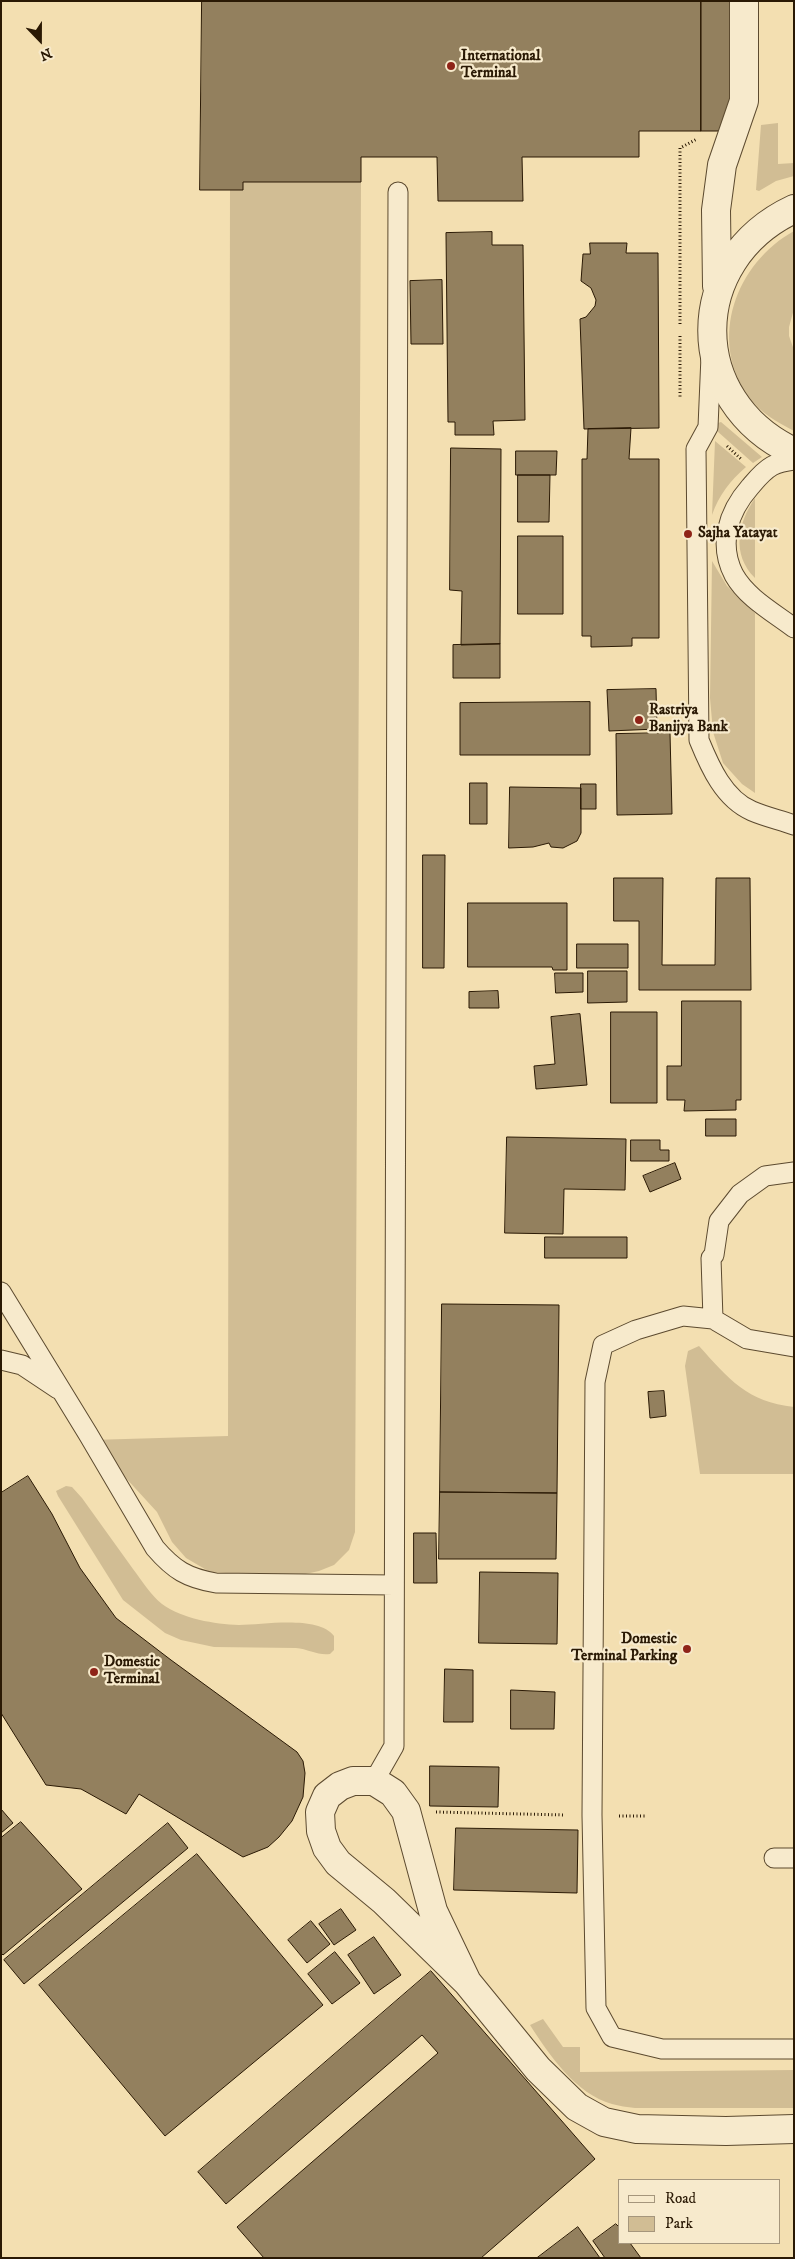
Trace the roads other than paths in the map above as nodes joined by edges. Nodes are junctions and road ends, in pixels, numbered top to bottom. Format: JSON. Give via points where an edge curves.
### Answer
{"nodes":[{"id":1,"x":744,"y":1,"type":"edge"},
{"id":2,"x":398,"y":192,"type":"dead end"},
{"id":3,"x":794,"y":209,"type":"edge"},
{"id":4,"x":718,"y":295,"type":"junction"},
{"id":5,"x":712,"y":334,"type":"junction"},
{"id":6,"x":794,"y":452,"type":"edge"},
{"id":7,"x":794,"y":460,"type":"edge"},
{"id":8,"x":794,"y":628,"type":"edge"},
{"id":9,"x":794,"y":825,"type":"edge"},
{"id":10,"x":794,"y":1172,"type":"edge"},
{"id":11,"x":1,"y":1292,"type":"edge"},
{"id":12,"x":713,"y":1319,"type":"junction"},
{"id":13,"x":794,"y":1347,"type":"edge"},
{"id":14,"x":1,"y":1360,"type":"edge"},
{"id":15,"x":63,"y":1392,"type":"junction"},
{"id":16,"x":394,"y":1585,"type":"junction"},
{"id":17,"x":374,"y":1781,"type":"junction"},
{"id":18,"x":774,"y":1858,"type":"dead end"},
{"id":19,"x":794,"y":1858,"type":"edge"},
{"id":20,"x":467,"y":1982,"type":"junction"},
{"id":21,"x":794,"y":2048,"type":"edge"},
{"id":22,"x":794,"y":2129,"type":"edge"}],
"edges":[{"from":1,"to":4,"type":"street","via":[[744,101],[722,164],[716,210]]},
{"from":2,"to":16,"type":"lane"},
{"from":3,"to":4,"type":"street","via":[[759,230],[742,247],[728,266]]},
{"from":4,"to":5,"type":"street"},
{"from":5,"to":6,"type":"street","via":[[720,378],[730,399],[762,433]]},
{"from":5,"to":9,"type":"lane","via":[[708,426],[696,449],[699,740],[710,767],[729,795],[751,810]]},
{"from":7,"to":8,"type":"lane","via":[[770,467],[759,477],[734,508],[726,532],[728,562],[735,576],[754,598]]},
{"from":10,"to":12,"type":"lane","via":[[765,1176],[740,1194],[719,1221],[711,1258]]},
{"from":11,"to":15,"type":"lane"},
{"from":12,"to":13,"type":"lane","via":[[747,1339]]},
{"from":12,"to":21,"type":"lane","via":[[683,1316],[636,1330],[602,1345],[595,1382],[592,1815],[596,2008],[612,2037],[662,2049]]},
{"from":14,"to":15,"type":"lane","via":[[22,1366]]},
{"from":15,"to":16,"type":"lane","via":[[154,1548],[168,1564],[182,1573],[198,1580],[216,1582]]},
{"from":16,"to":17,"type":"lane","via":[[394,1746]]},
{"from":17,"to":20,"type":"street","via":[[393,1793],[406,1811],[433,1911]]},
{"from":17,"to":20,"type":"street","via":[[353,1781],[327,1796],[320,1812],[321,1831],[327,1848],[338,1863],[384,1901]]},
{"from":18,"to":19,"type":"lane"},
{"from":20,"to":22,"type":"street","via":[[552,2084],[577,2107],[604,2122],[637,2129]]}]}
